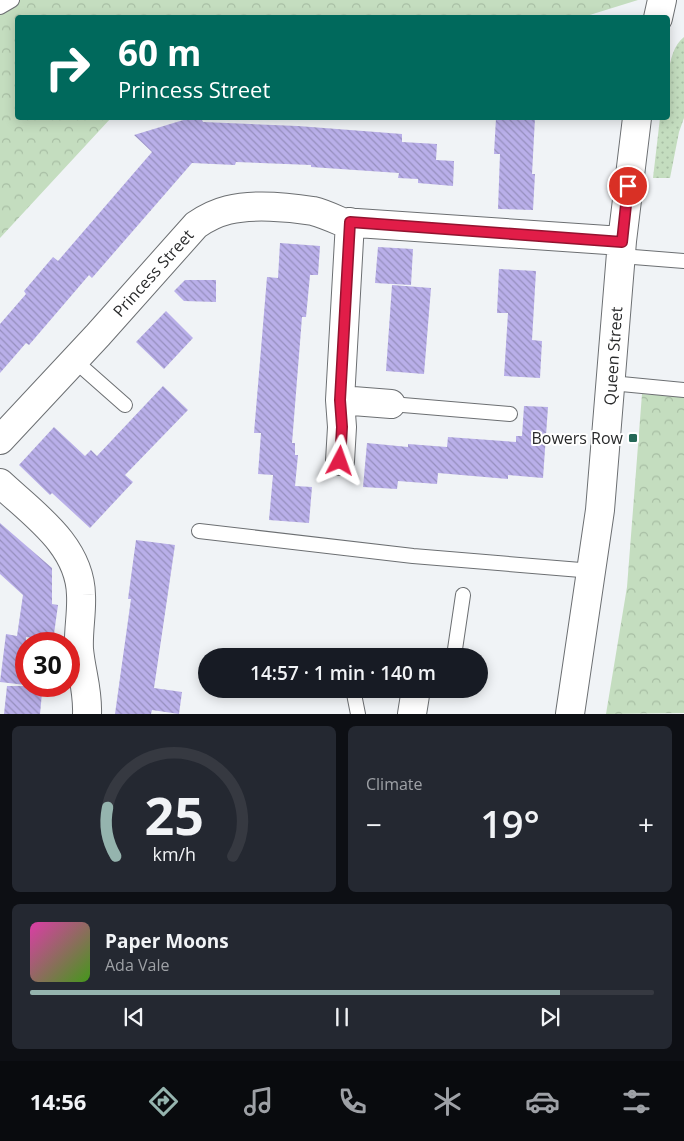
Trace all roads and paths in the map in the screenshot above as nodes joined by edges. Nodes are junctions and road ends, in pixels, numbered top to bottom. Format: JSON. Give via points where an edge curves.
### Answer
{"nodes":[{"id":1,"x":12,"y":0,"type":"edge"},
{"id":2,"x":662,"y":0,"type":"edge"},
{"id":3,"x":0,"y":7,"type":"edge"},
{"id":4,"x":659,"y":15,"type":"edge"},
{"id":5,"x":636,"y":120,"type":"edge"},
{"id":6,"x":350,"y":222,"type":"junction"},
{"id":7,"x":621,"y":249,"type":"junction"},
{"id":8,"x":684,"y":261,"type":"edge"},
{"id":9,"x":74,"y":360,"type":"junction"},
{"id":10,"x":611,"y":383,"type":"junction"},
{"id":11,"x":684,"y":390,"type":"edge"},
{"id":12,"x":340,"y":400,"type":"junction"},
{"id":13,"x":392,"y":404,"type":"joint"},
{"id":14,"x":125,"y":405,"type":"dead end"},
{"id":15,"x":510,"y":414,"type":"dead end"},
{"id":16,"x":0,"y":440,"type":"edge"},
{"id":17,"x":340,"y":461,"type":"dead end"},
{"id":18,"x":0,"y":483,"type":"edge"},
{"id":19,"x":199,"y":531,"type":"dead end"},
{"id":20,"x":593,"y":571,"type":"junction"},
{"id":21,"x":463,"y":595,"type":"dead end"},
{"id":22,"x":455,"y":648,"type":"edge"},
{"id":23,"x":355,"y":698,"type":"edge"},
{"id":24,"x":415,"y":698,"type":"edge"},
{"id":25,"x":87,"y":714,"type":"edge"},
{"id":26,"x":358,"y":714,"type":"edge"},
{"id":27,"x":412,"y":714,"type":"edge"},
{"id":28,"x":570,"y":714,"type":"edge"}],
"edges":[{"from":1,"to":3,"type":"lane"},
{"from":2,"to":4,"type":"street"},
{"from":5,"to":7,"type":"street","name":"Queen Street"},
{"from":6,"to":7,"type":"street","name":"Princess Street"},
{"from":6,"to":9,"type":"street","name":"Princess Street","via":[[314,212],[280,208],[246,207],[211,215],[196,225]]},
{"from":6,"to":12,"type":"street"},
{"from":7,"to":8,"type":"lane"},
{"from":7,"to":10,"type":"street","name":"Queen Street"},
{"from":9,"to":14,"type":"lane"},
{"from":9,"to":16,"type":"street","name":"Princess Street"},
{"from":10,"to":11,"type":"lane"},
{"from":10,"to":20,"type":"street","name":"Queen Street"},
{"from":12,"to":13,"type":"street"},
{"from":12,"to":17,"type":"street"},
{"from":13,"to":15,"type":"lane"},
{"from":18,"to":25,"type":"street","via":[[58,537],[78,573],[82,593],[79,649],[86,680]]},
{"from":19,"to":20,"type":"lane","via":[[413,556]]},
{"from":20,"to":28,"type":"street","name":"Queen Street"},
{"from":21,"to":22,"type":"lane"},
{"from":23,"to":26,"type":"lane"},
{"from":24,"to":27,"type":"street"}]}
